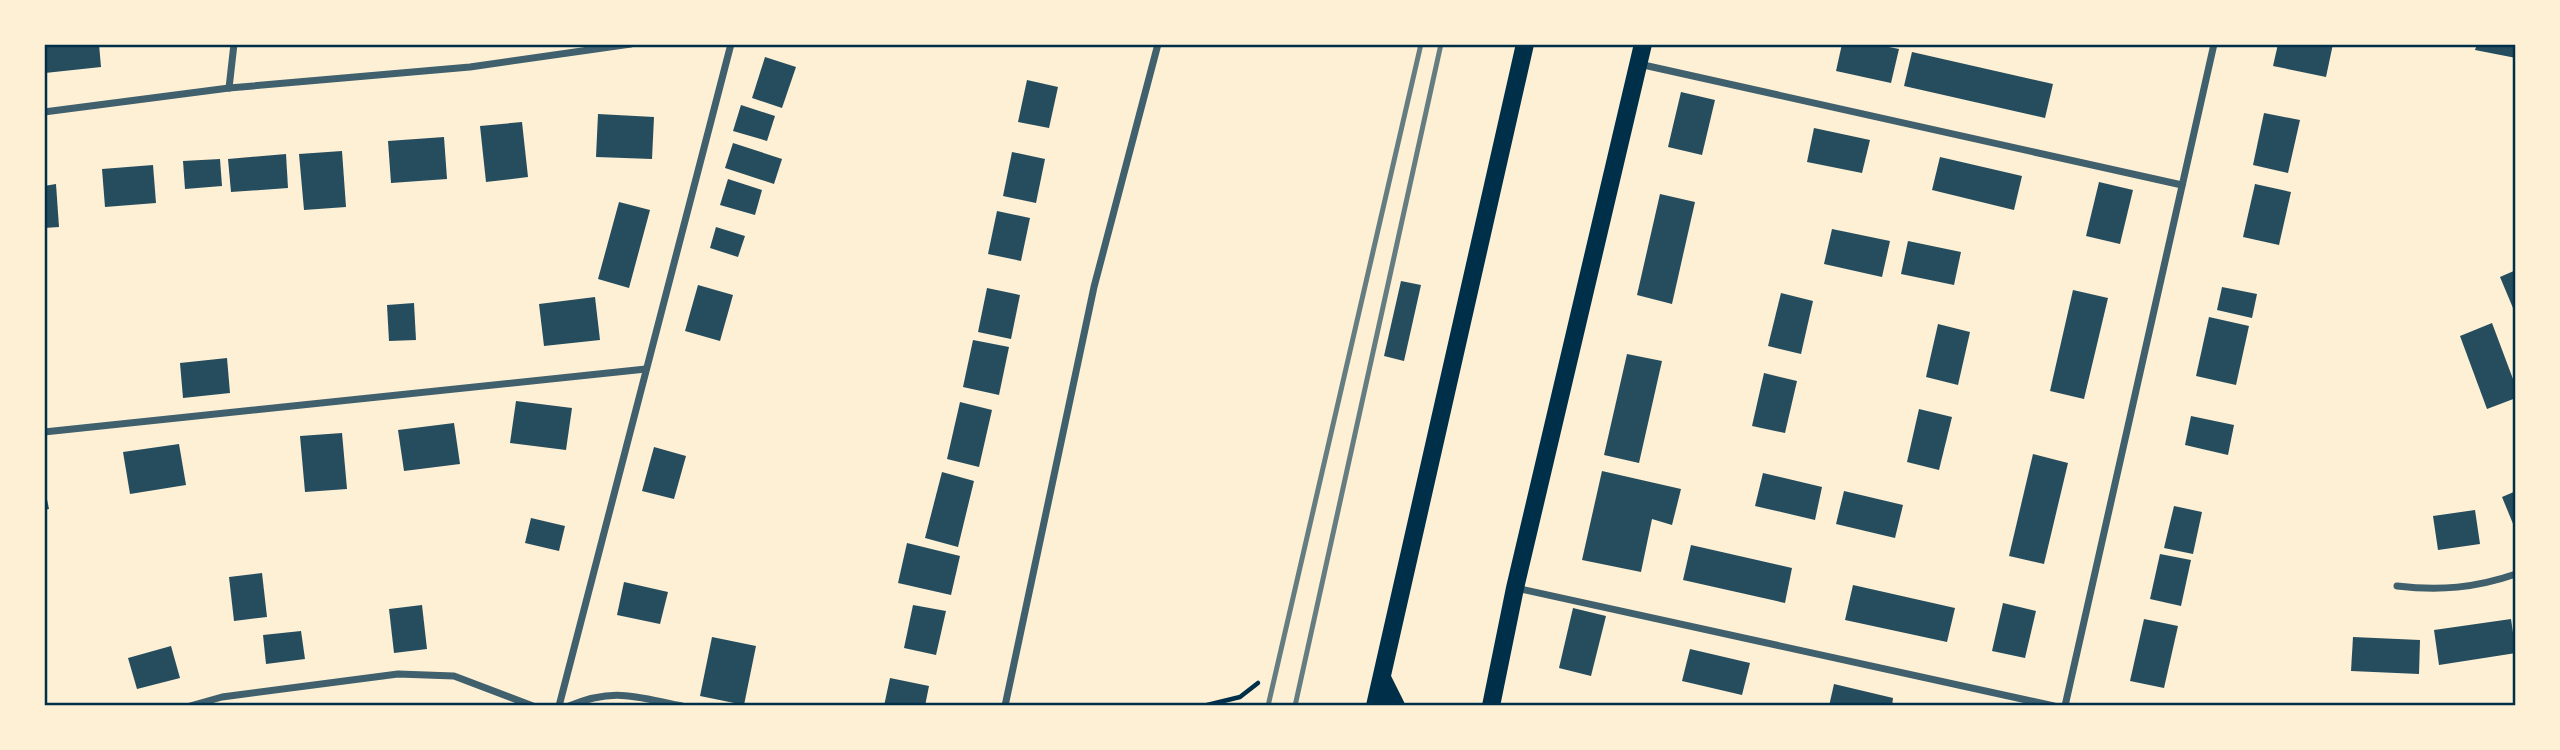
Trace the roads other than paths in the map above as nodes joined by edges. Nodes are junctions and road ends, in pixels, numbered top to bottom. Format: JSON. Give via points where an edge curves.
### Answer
{"nodes":[{"id":1,"x":234,"y":44,"type":"edge"},
{"id":2,"x":631,"y":44,"type":"edge"},
{"id":3,"x":731,"y":44,"type":"edge"},
{"id":4,"x":1158,"y":44,"type":"edge"},
{"id":5,"x":1525,"y":44,"type":"edge"},
{"id":6,"x":1643,"y":44,"type":"edge"},
{"id":7,"x":2214,"y":44,"type":"edge"},
{"id":8,"x":1639,"y":64,"type":"junction"},
{"id":9,"x":229,"y":88,"type":"junction"},
{"id":10,"x":44,"y":112,"type":"edge"},
{"id":11,"x":2182,"y":185,"type":"junction"},
{"id":12,"x":646,"y":369,"type":"junction"},
{"id":13,"x":44,"y":432,"type":"edge"},
{"id":14,"x":2516,"y":574,"type":"edge"},
{"id":15,"x":2397,"y":586,"type":"dead end"},
{"id":16,"x":1515,"y":588,"type":"junction"},
{"id":17,"x":1382,"y":678,"type":"junction"},
{"id":18,"x":190,"y":706,"type":"edge"},
{"id":19,"x":533,"y":706,"type":"edge"},
{"id":20,"x":559,"y":706,"type":"edge"},
{"id":21,"x":569,"y":706,"type":"edge"},
{"id":22,"x":682,"y":706,"type":"edge"},
{"id":23,"x":1005,"y":706,"type":"edge"},
{"id":24,"x":1375,"y":706,"type":"edge"},
{"id":25,"x":1396,"y":706,"type":"edge"},
{"id":26,"x":1491,"y":706,"type":"edge"},
{"id":27,"x":2054,"y":706,"type":"edge"},
{"id":28,"x":2065,"y":706,"type":"edge"}],
"edges":[{"from":1,"to":9,"type":"street"},
{"from":2,"to":9,"type":"street","via":[[470,67]]},
{"from":3,"to":12,"type":"street"},
{"from":4,"to":23,"type":"street","via":[[1091,299]]},
{"from":5,"to":17,"type":"main road"},
{"from":6,"to":8,"type":"main road"},
{"from":7,"to":11,"type":"street"},
{"from":8,"to":11,"type":"street"},
{"from":8,"to":16,"type":"main road"},
{"from":9,"to":10,"type":"street"},
{"from":11,"to":28,"type":"street"},
{"from":12,"to":13,"type":"street"},
{"from":12,"to":20,"type":"street"},
{"from":14,"to":15,"type":"street","via":[[2440,591]]},
{"from":16,"to":26,"type":"main road"},
{"from":16,"to":27,"type":"street"},
{"from":17,"to":24,"type":"main road"},
{"from":17,"to":25,"type":"main road"},
{"from":18,"to":19,"type":"street","via":[[222,696],[398,674],[454,676]]},
{"from":21,"to":22,"type":"street","via":[[592,696],[616,693]]}]}
